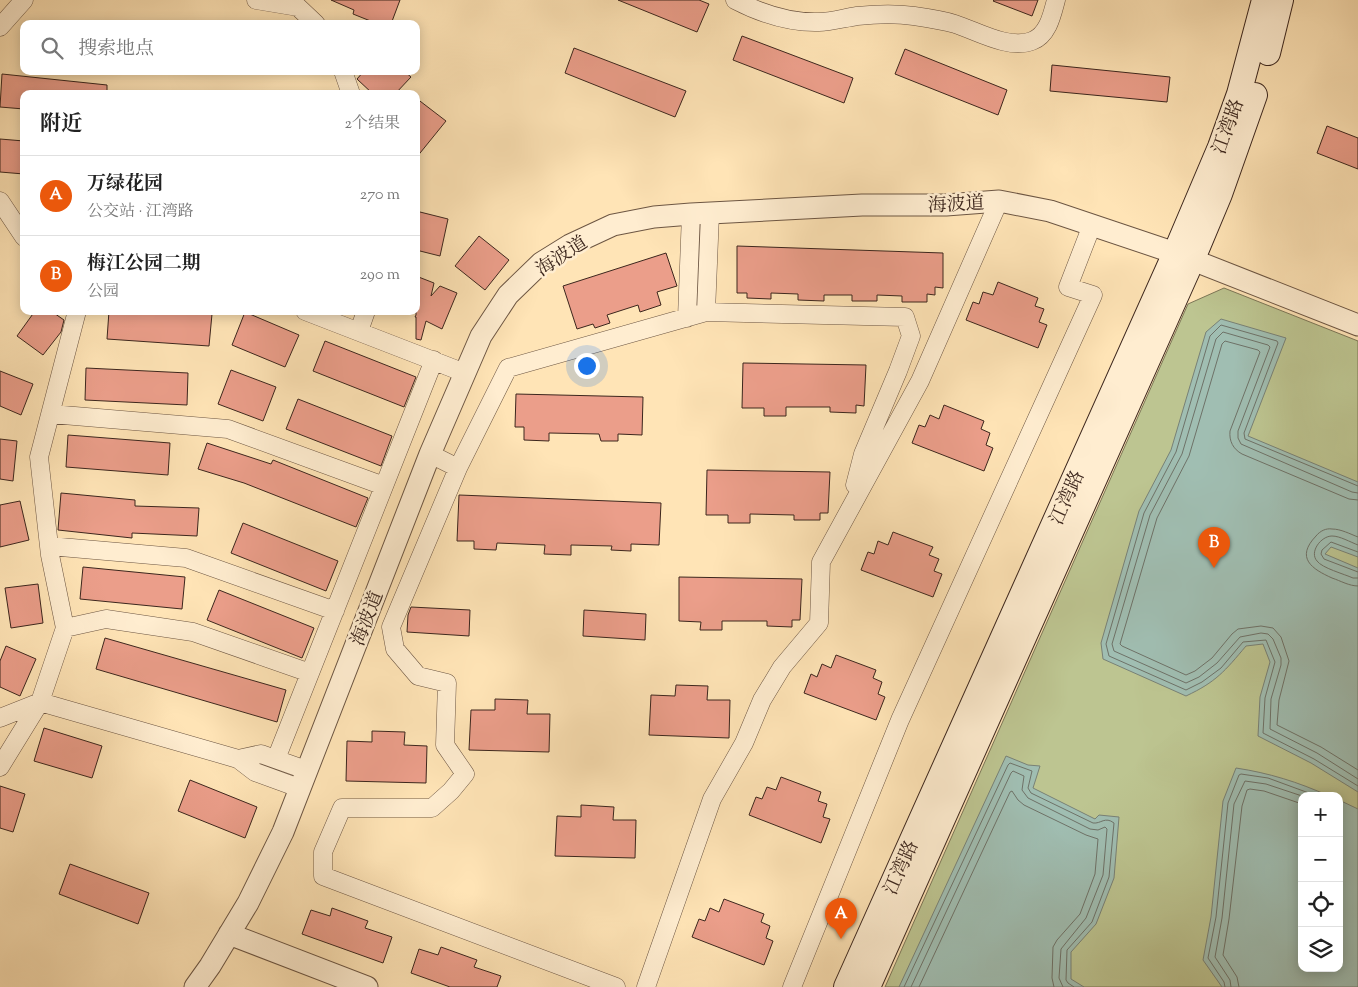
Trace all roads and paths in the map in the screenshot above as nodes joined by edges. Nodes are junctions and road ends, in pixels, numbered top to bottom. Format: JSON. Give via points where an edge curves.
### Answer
{"nodes":[{"id":1,"x":24,"y":0,"type":"edge"},
{"id":2,"x":256,"y":0,"type":"edge"},
{"id":3,"x":735,"y":0,"type":"edge"},
{"id":4,"x":1056,"y":0,"type":"edge"},
{"id":5,"x":1264,"y":0,"type":"edge"},
{"id":6,"x":1281,"y":0,"type":"edge"},
{"id":7,"x":312,"y":20,"type":"edge"},
{"id":8,"x":0,"y":27,"type":"edge"},
{"id":9,"x":345,"y":75,"type":"edge"},
{"id":10,"x":350,"y":90,"type":"edge"},
{"id":11,"x":0,"y":201,"type":"edge"},
{"id":12,"x":999,"y":201,"type":"junction"},
{"id":13,"x":700,"y":214,"type":"junction"},
{"id":14,"x":1092,"y":225,"type":"junction"},
{"id":15,"x":20,"y":231,"type":"edge"},
{"id":16,"x":1184,"y":257,"type":"junction"},
{"id":17,"x":706,"y":312,"type":"junction"},
{"id":18,"x":76,"y":315,"type":"edge"},
{"id":19,"x":316,"y":315,"type":"edge"},
{"id":20,"x":365,"y":315,"type":"edge"},
{"id":21,"x":687,"y":318,"type":"junction"},
{"id":22,"x":1358,"y":325,"type":"edge"},
{"id":23,"x":359,"y":331,"type":"junction"},
{"id":24,"x":434,"y":360,"type":"junction"},
{"id":25,"x":465,"y":373,"type":"junction"},
{"id":26,"x":51,"y":414,"type":"junction"},
{"id":27,"x":430,"y":454,"type":"junction"},
{"id":28,"x":458,"y":468,"type":"junction"},
{"id":29,"x":384,"y":486,"type":"junction"},
{"id":30,"x":848,"y":511,"type":"junction"},
{"id":31,"x":49,"y":546,"type":"junction"},
{"id":32,"x":335,"y":611,"type":"junction"},
{"id":33,"x":65,"y":628,"type":"junction"},
{"id":34,"x":310,"y":673,"type":"junction"},
{"id":35,"x":40,"y":702,"type":"junction"},
{"id":36,"x":0,"y":718,"type":"edge"},
{"id":37,"x":238,"y":759,"type":"junction"},
{"id":38,"x":276,"y":759,"type":"junction"},
{"id":39,"x":0,"y":767,"type":"edge"},
{"id":40,"x":303,"y":779,"type":"junction"},
{"id":41,"x":229,"y":934,"type":"junction"},
{"id":42,"x":195,"y":987,"type":"edge"},
{"id":43,"x":366,"y":987,"type":"edge"},
{"id":44,"x":616,"y":987,"type":"edge"},
{"id":45,"x":646,"y":987,"type":"edge"},
{"id":46,"x":792,"y":987,"type":"edge"},
{"id":47,"x":846,"y":987,"type":"edge"},
{"id":48,"x":868,"y":987,"type":"edge"}],
"edges":[{"from":1,"to":8,"type":"street"},
{"from":2,"to":7,"type":"street","via":[[298,7]]},
{"from":3,"to":4,"type":"street","via":[[771,15],[819,22],[858,16],[911,16],[953,23],[989,37],[1022,43],[1033,41],[1042,34]]},
{"from":5,"to":16,"type":"main road","name":"江湾路","via":[[1239,94]]},
{"from":6,"to":16,"type":"main road","name":"江湾路","via":[[1263,72],[1220,194]]},
{"from":9,"to":10,"type":"street"},
{"from":11,"to":15,"type":"street"},
{"from":12,"to":13,"type":"street","name":"海波道"},
{"from":12,"to":14,"type":"street","name":"海波道","via":[[1050,211]]},
{"from":12,"to":30,"type":"street","via":[[920,381]]},
{"from":13,"to":17,"type":"street"},
{"from":13,"to":21,"type":"street"},
{"from":13,"to":25,"type":"street","name":"海波道","via":[[654,217],[613,225],[570,245],[542,263],[508,296],[481,336]]},
{"from":14,"to":16,"type":"street","name":"海波道"},
{"from":14,"to":46,"type":"street","via":[[1068,287],[1093,295],[900,720]]},
{"from":16,"to":22,"type":"street","name":"海波道"},
{"from":16,"to":47,"type":"main road","name":"江湾路"},
{"from":16,"to":48,"type":"main road","name":"江湾路"},
{"from":17,"to":21,"type":"street"},
{"from":17,"to":30,"type":"street","via":[[905,316],[911,336],[863,454]]},
{"from":18,"to":26,"type":"street"},
{"from":19,"to":23,"type":"street"},
{"from":20,"to":23,"type":"street"},
{"from":21,"to":28,"type":"street","via":[[508,368]]},
{"from":23,"to":24,"type":"street"},
{"from":24,"to":25,"type":"street"},
{"from":24,"to":29,"type":"street"},
{"from":25,"to":27,"type":"street","name":"海波道"},
{"from":26,"to":29,"type":"street","via":[[228,429]]},
{"from":26,"to":31,"type":"street","via":[[40,457]]},
{"from":27,"to":28,"type":"street"},
{"from":27,"to":40,"type":"street","name":"海波道"},
{"from":28,"to":44,"type":"street","via":[[391,627],[394,649],[418,676],[447,683],[445,745],[466,774],[432,808],[342,808],[323,852],[323,876]]},
{"from":29,"to":32,"type":"street"},
{"from":30,"to":45,"type":"street","via":[[821,562],[819,623],[782,667],[712,799]]},
{"from":31,"to":32,"type":"street","via":[[186,558]]},
{"from":31,"to":33,"type":"street"},
{"from":32,"to":34,"type":"street"},
{"from":33,"to":34,"type":"street","via":[[106,619],[193,632]]},
{"from":33,"to":35,"type":"street"},
{"from":34,"to":38,"type":"street"},
{"from":35,"to":36,"type":"street"},
{"from":35,"to":37,"type":"street"},
{"from":35,"to":39,"type":"street"},
{"from":37,"to":38,"type":"street","via":[[261,754]]},
{"from":37,"to":40,"type":"street","via":[[255,772]]},
{"from":38,"to":40,"type":"street"},
{"from":40,"to":41,"type":"street","name":"海波道","via":[[248,903]]},
{"from":41,"to":42,"type":"street","name":"海波道"},
{"from":41,"to":43,"type":"street"}]}
